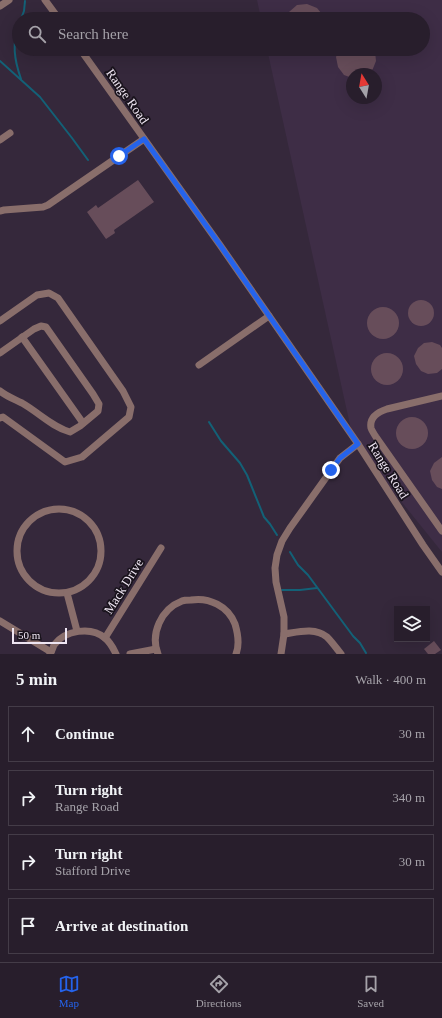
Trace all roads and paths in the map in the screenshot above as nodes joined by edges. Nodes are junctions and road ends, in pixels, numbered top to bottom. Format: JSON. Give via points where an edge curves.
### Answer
{"nodes":[{"id":1,"x":9,"y":0,"type":"edge"},
{"id":2,"x":45,"y":0,"type":"edge"},
{"id":3,"x":0,"y":6,"type":"edge"},
{"id":4,"x":53,"y":12,"type":"edge"},
{"id":5,"x":85,"y":56,"type":"edge"},
{"id":6,"x":10,"y":132,"type":"dead end"},
{"id":7,"x":144,"y":139,"type":"junction"},
{"id":8,"x":0,"y":140,"type":"edge"},
{"id":9,"x":0,"y":211,"type":"edge"},
{"id":10,"x":269,"y":316,"type":"junction"},
{"id":11,"x":0,"y":320,"type":"edge"},
{"id":12,"x":22,"y":337,"type":"junction"},
{"id":13,"x":0,"y":353,"type":"edge"},
{"id":14,"x":199,"y":364,"type":"dead end"},
{"id":15,"x":2,"y":392,"type":"edge"},
{"id":16,"x":442,"y":396,"type":"edge"},
{"id":17,"x":0,"y":401,"type":"edge"},
{"id":18,"x":1,"y":417,"type":"edge"},
{"id":19,"x":83,"y":423,"type":"junction"},
{"id":20,"x":358,"y":444,"type":"junction"},
{"id":21,"x":442,"y":531,"type":"edge"},
{"id":22,"x":161,"y":548,"type":"dead end"},
{"id":23,"x":442,"y":572,"type":"edge"},
{"id":24,"x":66,"y":593,"type":"junction"},
{"id":25,"x":0,"y":621,"type":"edge"},
{"id":26,"x":77,"y":631,"type":"junction"},
{"id":27,"x":284,"y":634,"type":"junction"},
{"id":28,"x":105,"y":638,"type":"junction"},
{"id":29,"x":157,"y":651,"type":"edge"},
{"id":30,"x":50,"y":653,"type":"edge"},
{"id":31,"x":116,"y":654,"type":"edge"},
{"id":32,"x":130,"y":654,"type":"edge"},
{"id":33,"x":236,"y":654,"type":"edge"},
{"id":34,"x":281,"y":654,"type":"edge"},
{"id":35,"x":341,"y":654,"type":"edge"}],
"edges":[{"from":1,"to":3,"type":"street"},
{"from":2,"to":4,"type":"street"},
{"from":5,"to":7,"type":"street","name":"Range Road"},
{"from":6,"to":8,"type":"street"},
{"from":7,"to":9,"type":"street","via":[[48,205]]},
{"from":7,"to":10,"type":"street","name":"Range Road"},
{"from":10,"to":14,"type":"street"},
{"from":10,"to":20,"type":"street","name":"Range Road"},
{"from":11,"to":18,"type":"street","via":[[37,296],[49,293],[58,298],[123,391],[131,407],[129,417],[82,457],[65,462]]},
{"from":12,"to":13,"type":"street"},
{"from":12,"to":19,"type":"street"},
{"from":12,"to":19,"type":"street","via":[[41,326],[46,327],[99,404],[98,411]]},
{"from":15,"to":17,"type":"street"},
{"from":15,"to":19,"type":"street","via":[[61,430],[70,432]]},
{"from":16,"to":21,"type":"street","via":[[379,411],[371,421],[371,428],[376,437]]},
{"from":20,"to":23,"type":"street","name":"Range Road"},
{"from":20,"to":27,"type":"street","via":[[340,458],[282,541],[275,568],[284,617]]},
{"from":22,"to":28,"type":"street","name":"Mack Drive"},
{"from":24,"to":24,"type":"street","via":[[77,590],[90,580],[100,563],[100,542],[94,527],[79,514],[55,509],[30,519],[21,532],[16,546],[17,562],[26,579],[42,590],[56,594]]},
{"from":24,"to":26,"type":"street"},
{"from":25,"to":30,"type":"street"},
{"from":26,"to":28,"type":"street","via":[[94,632]]},
{"from":26,"to":30,"type":"street","via":[[65,635]]},
{"from":27,"to":34,"type":"street"},
{"from":27,"to":35,"type":"street","via":[[319,632],[327,637]]},
{"from":28,"to":31,"type":"street"},
{"from":29,"to":32,"type":"street"},
{"from":29,"to":33,"type":"street","via":[[155,635],[160,621],[170,608],[182,601],[199,598],[222,607],[232,618],[238,634]]}]}
